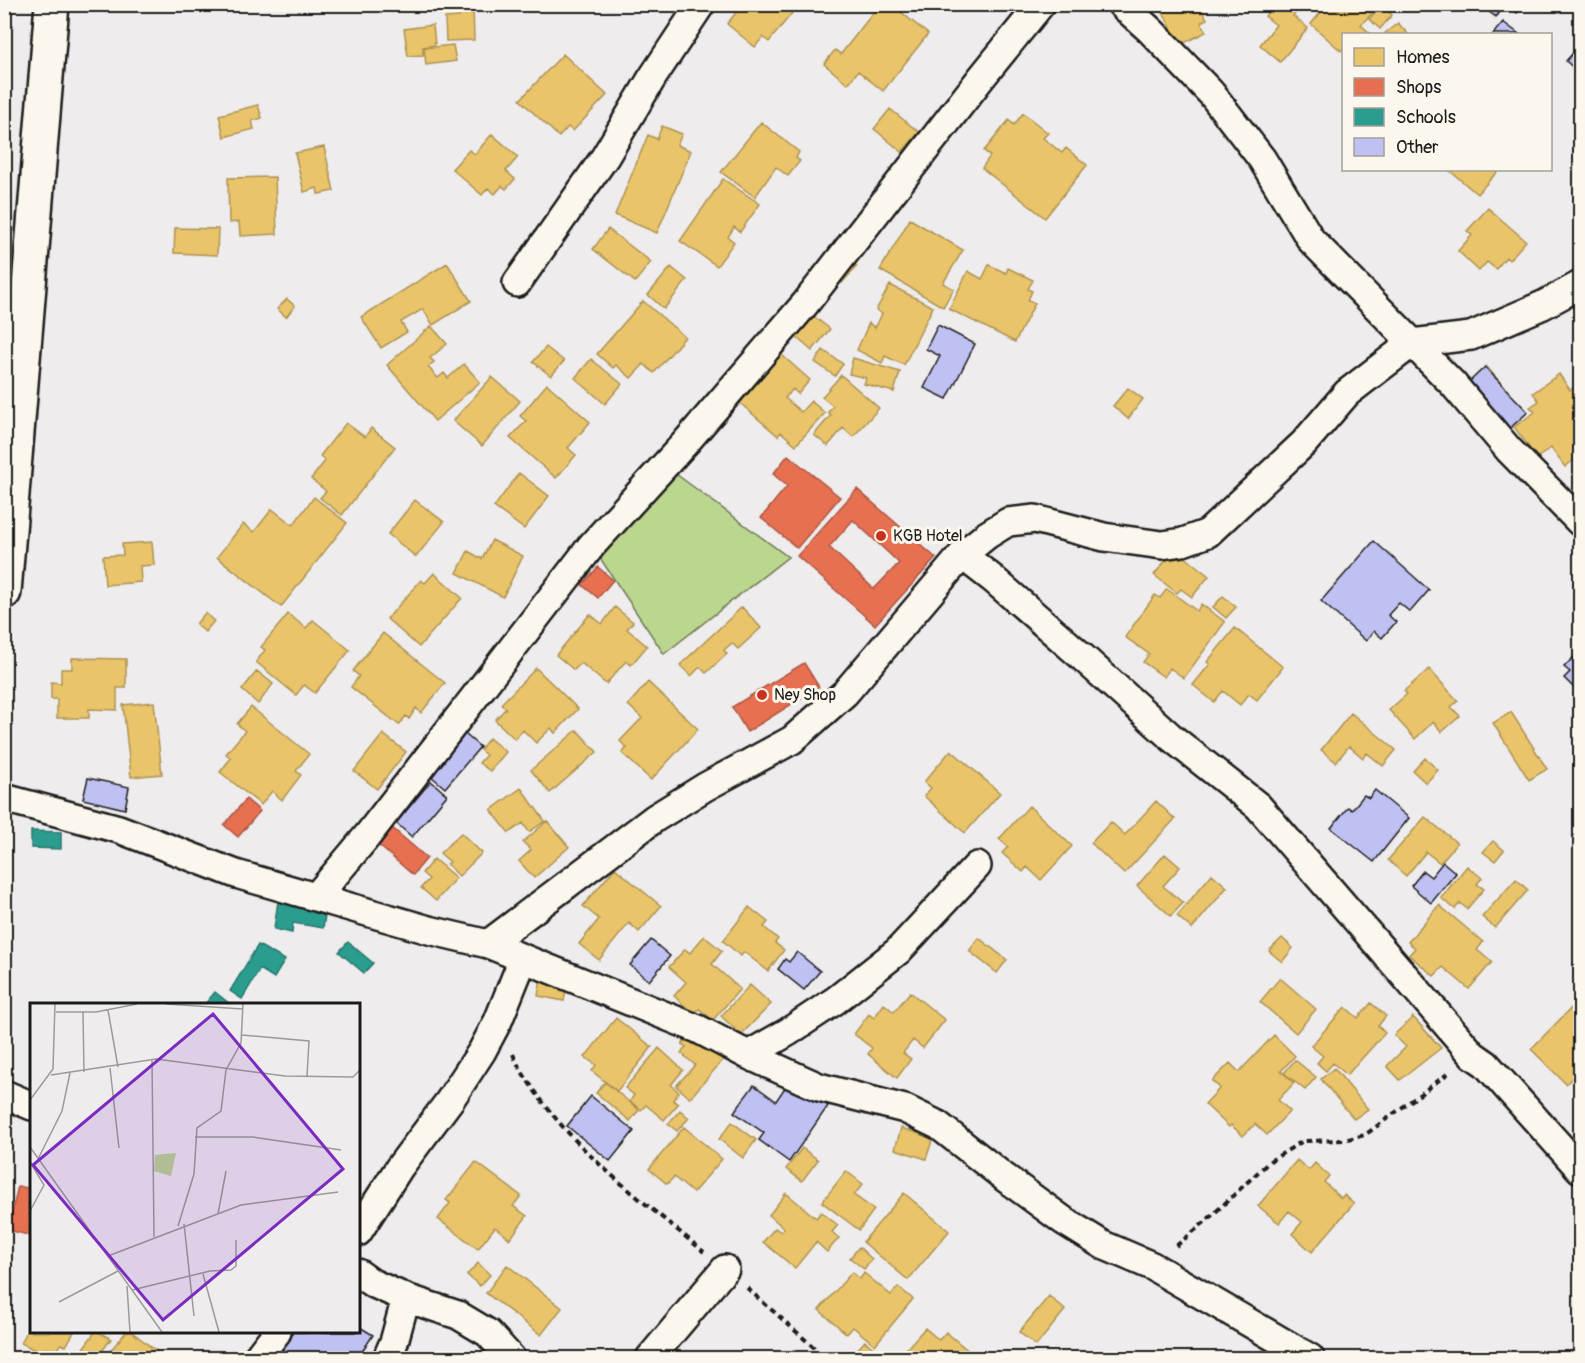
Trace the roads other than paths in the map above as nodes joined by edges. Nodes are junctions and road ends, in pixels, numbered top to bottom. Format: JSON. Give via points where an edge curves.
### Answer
{"nodes":[{"id":1,"x":52,"y":4,"type":"edge"},
{"id":2,"x":700,"y":4,"type":"edge"},
{"id":3,"x":1041,"y":4,"type":"edge"},
{"id":4,"x":1121,"y":4,"type":"edge"},
{"id":5,"x":518,"y":283,"type":"dead end"},
{"id":6,"x":1581,"y":285,"type":"edge"},
{"id":7,"x":1412,"y":343,"type":"junction"},
{"id":8,"x":1581,"y":522,"type":"edge"},
{"id":9,"x":962,"y":555,"type":"junction"},
{"id":10,"x":4,"y":592,"type":"edge"},
{"id":11,"x":4,"y":798,"type":"edge"},
{"id":12,"x":976,"y":866,"type":"dead end"},
{"id":13,"x":317,"y":896,"type":"junction"},
{"id":14,"x":488,"y":944,"type":"junction"},
{"id":15,"x":523,"y":959,"type":"junction"},
{"id":16,"x":748,"y":1055,"type":"junction"},
{"id":17,"x":4,"y":1094,"type":"edge"},
{"id":18,"x":30,"y":1105,"type":"edge"},
{"id":19,"x":1581,"y":1169,"type":"edge"},
{"id":20,"x":360,"y":1229,"type":"edge"},
{"id":21,"x":725,"y":1269,"type":"road end"},
{"id":22,"x":360,"y":1274,"type":"edge"},
{"id":23,"x":406,"y":1298,"type":"junction"},
{"id":24,"x":276,"y":1333,"type":"edge"},
{"id":25,"x":257,"y":1359,"type":"edge"},
{"id":26,"x":387,"y":1359,"type":"edge"},
{"id":27,"x":511,"y":1359,"type":"edge"},
{"id":28,"x":650,"y":1359,"type":"edge"},
{"id":29,"x":1310,"y":1359,"type":"edge"}],
"edges":[{"from":1,"to":10,"type":"street"},
{"from":2,"to":5,"type":"street","via":[[605,157]]},
{"from":3,"to":13,"type":"street","via":[[805,304],[592,545],[368,836]]},
{"from":4,"to":7,"type":"street","via":[[1211,93],[1262,159],[1311,240]]},
{"from":6,"to":7,"type":"street","via":[[1543,306],[1471,336]]},
{"from":7,"to":8,"type":"street"},
{"from":7,"to":9,"type":"street","via":[[1347,393],[1304,443],[1208,533],[1162,545],[1104,537],[1035,519],[1008,522]]},
{"from":9,"to":14,"type":"street","via":[[845,693],[792,741],[655,818]]},
{"from":9,"to":19,"type":"street","via":[[1172,738],[1258,806],[1473,1055],[1486,1064]]},
{"from":11,"to":13,"type":"street","via":[[119,830],[236,874]]},
{"from":12,"to":16,"type":"street","via":[[898,951],[836,1000]]},
{"from":13,"to":14,"type":"street"},
{"from":14,"to":15,"type":"street"},
{"from":15,"to":16,"type":"street","via":[[698,1029]]},
{"from":15,"to":20,"type":"street","via":[[482,1051]]},
{"from":16,"to":29,"type":"street","via":[[819,1087],[905,1109],[938,1125],[1064,1221],[1104,1245],[1152,1266]]},
{"from":17,"to":18,"type":"street"},
{"from":21,"to":28,"type":"street"},
{"from":22,"to":23,"type":"street"},
{"from":23,"to":26,"type":"street"},
{"from":23,"to":27,"type":"street","via":[[458,1315],[488,1333]]},
{"from":24,"to":25,"type":"street"}]}
